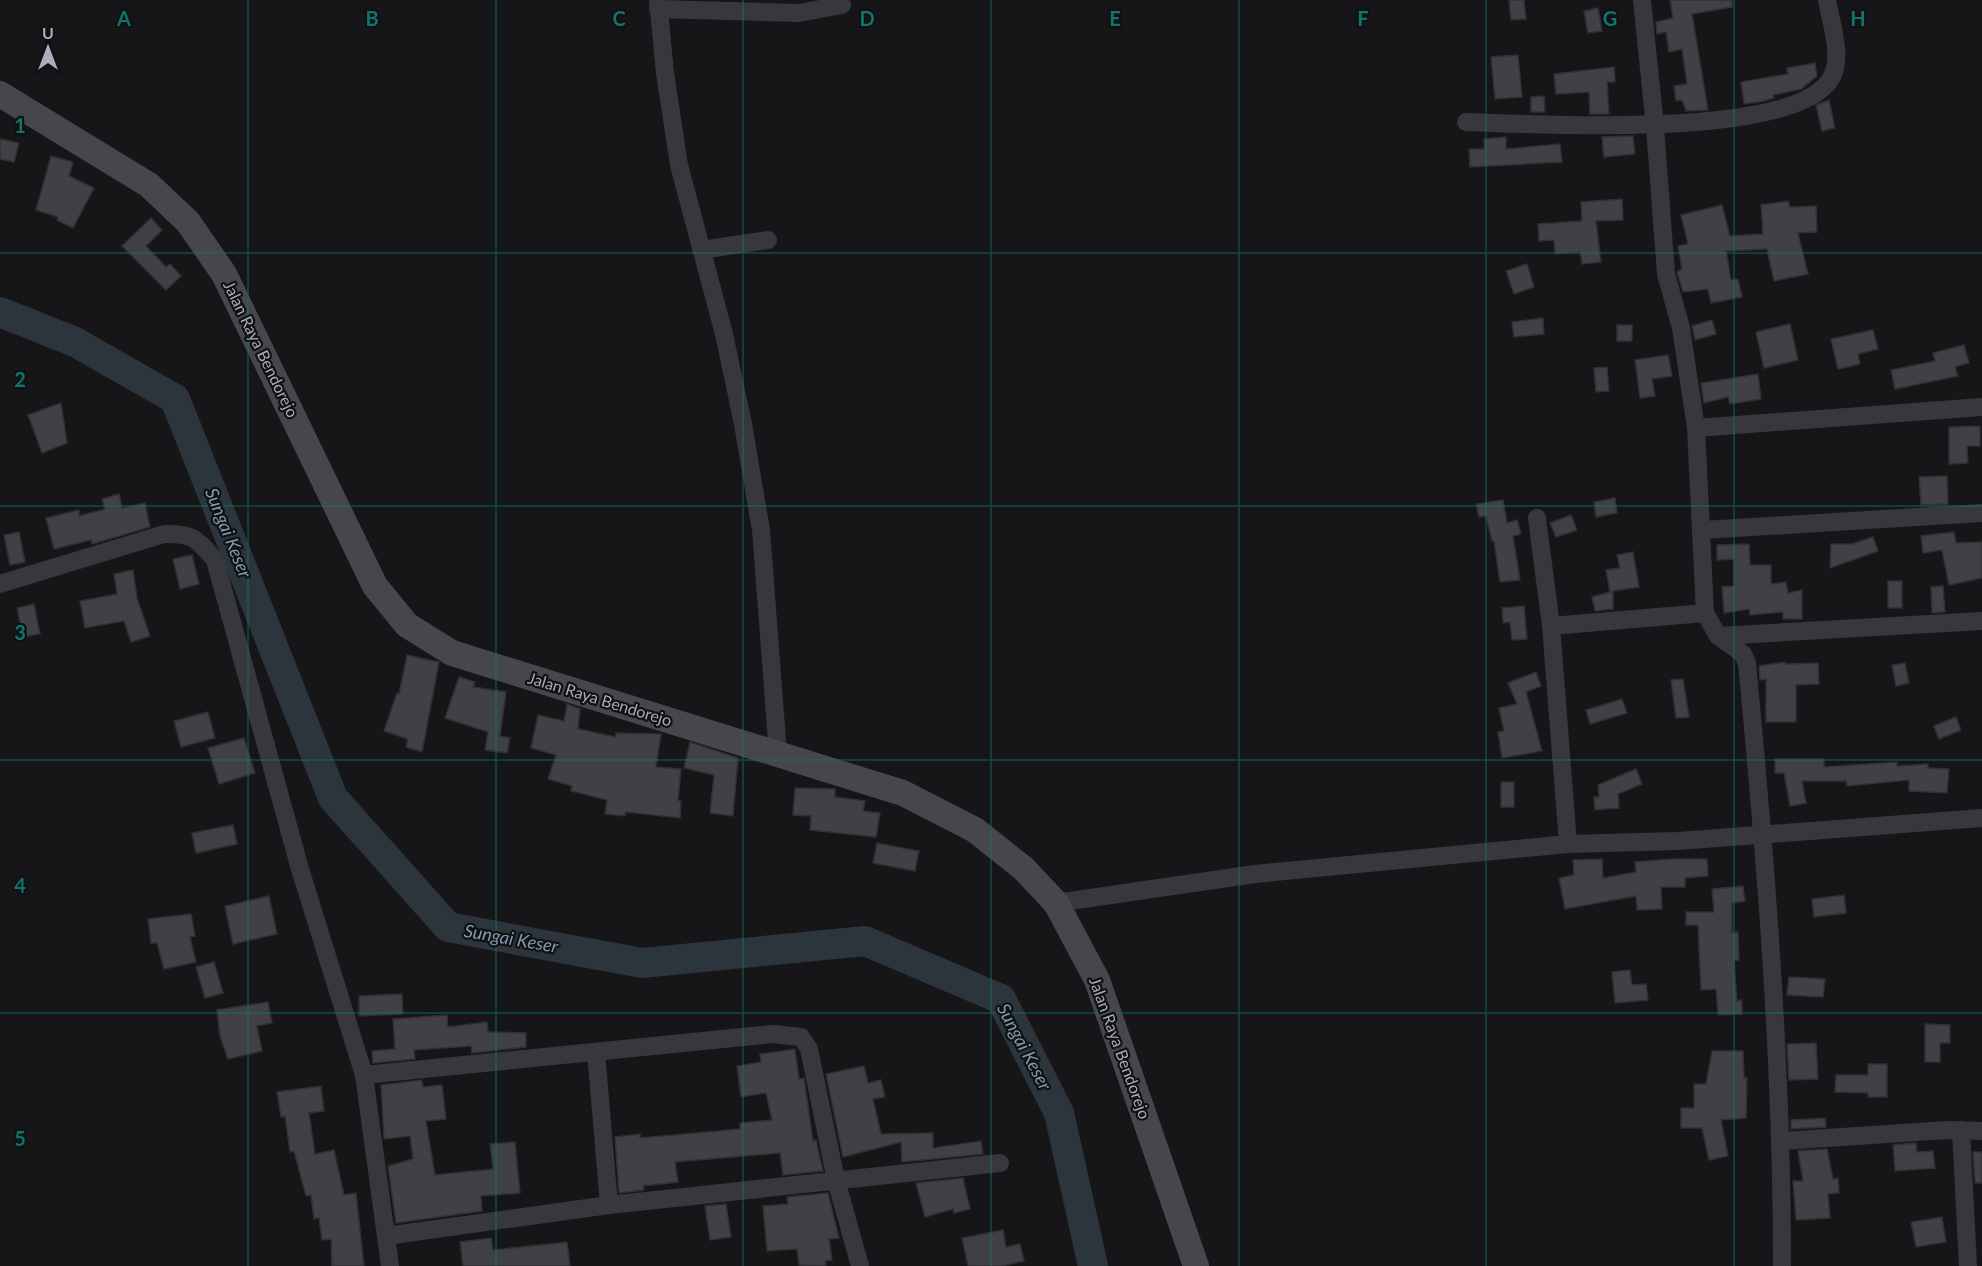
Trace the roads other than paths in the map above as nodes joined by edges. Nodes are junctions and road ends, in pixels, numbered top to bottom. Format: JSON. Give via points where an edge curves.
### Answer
{"nodes":[{"id":1,"x":1642,"y":0,"type":"edge"},
{"id":2,"x":1827,"y":0,"type":"edge"},
{"id":3,"x":658,"y":4,"type":"edge"},
{"id":4,"x":842,"y":5,"type":"dead end"},
{"id":5,"x":0,"y":94,"type":"edge"},
{"id":6,"x":1466,"y":122,"type":"dead end"},
{"id":7,"x":1655,"y":127,"type":"junction"},
{"id":8,"x":768,"y":240,"type":"dead end"},
{"id":9,"x":701,"y":250,"type":"junction"},
{"id":10,"x":1982,"y":407,"type":"edge"},
{"id":11,"x":1696,"y":428,"type":"junction"},
{"id":12,"x":1982,"y":513,"type":"edge"},
{"id":13,"x":1537,"y":518,"type":"dead end"},
{"id":14,"x":1703,"y":530,"type":"junction"},
{"id":15,"x":0,"y":584,"type":"edge"},
{"id":16,"x":1705,"y":613,"type":"junction"},
{"id":17,"x":1982,"y":621,"type":"edge"},
{"id":18,"x":1551,"y":626,"type":"junction"},
{"id":19,"x":1718,"y":636,"type":"junction"},
{"id":20,"x":778,"y":754,"type":"junction"},
{"id":21,"x":1982,"y":818,"type":"edge"},
{"id":22,"x":1763,"y":834,"type":"junction"},
{"id":23,"x":1568,"y":844,"type":"junction"},
{"id":24,"x":1056,"y":903,"type":"junction"},
{"id":25,"x":596,"y":1052,"type":"junction"},
{"id":26,"x":364,"y":1075,"type":"junction"},
{"id":27,"x":1961,"y":1130,"type":"junction"},
{"id":28,"x":1982,"y":1131,"type":"edge"},
{"id":29,"x":1782,"y":1141,"type":"junction"},
{"id":30,"x":999,"y":1163,"type":"dead end"},
{"id":31,"x":836,"y":1179,"type":"junction"},
{"id":32,"x":609,"y":1204,"type":"junction"},
{"id":33,"x":386,"y":1236,"type":"junction"},
{"id":34,"x":390,"y":1266,"type":"edge"},
{"id":35,"x":860,"y":1266,"type":"edge"},
{"id":36,"x":1196,"y":1266,"type":"edge"},
{"id":37,"x":1782,"y":1266,"type":"edge"},
{"id":38,"x":1968,"y":1266,"type":"edge"}],
"edges":[{"from":1,"to":7,"type":"street"},
{"from":2,"to":7,"type":"street","via":[[1837,61],[1832,78],[1818,95],[1760,115]]},
{"from":3,"to":4,"type":"street","via":[[799,13]]},
{"from":3,"to":9,"type":"street","via":[[680,165]]},
{"from":5,"to":20,"type":"main road","name":"Jalan Raya Bendorejo","via":[[149,185],[189,222],[224,273],[375,586],[407,625],[452,653]]},
{"from":6,"to":7,"type":"street"},
{"from":7,"to":11,"type":"street","via":[[1666,274],[1682,328]]},
{"from":8,"to":9,"type":"street"},
{"from":9,"to":20,"type":"street","via":[[724,334],[761,530]]},
{"from":10,"to":11,"type":"street"},
{"from":11,"to":14,"type":"street"},
{"from":12,"to":14,"type":"street"},
{"from":13,"to":18,"type":"street"},
{"from":14,"to":16,"type":"street"},
{"from":15,"to":26,"type":"street","via":[[164,534],[185,533],[201,543],[215,560],[300,869]]},
{"from":16,"to":18,"type":"street"},
{"from":16,"to":19,"type":"street"},
{"from":17,"to":19,"type":"street"},
{"from":18,"to":23,"type":"street"},
{"from":19,"to":22,"type":"street","via":[[1743,654],[1747,663]]},
{"from":20,"to":24,"type":"main road","name":"Jalan Raya Bendorejo","via":[[903,793],[975,830],[1023,868]]},
{"from":21,"to":22,"type":"street"},
{"from":22,"to":23,"type":"street"},
{"from":22,"to":29,"type":"street"},
{"from":23,"to":24,"type":"street","via":[[1255,874]]},
{"from":24,"to":36,"type":"main road","name":"Jalan Raya Bendorejo","via":[[1097,980]]},
{"from":25,"to":26,"type":"street"},
{"from":25,"to":31,"type":"street","via":[[773,1034],[801,1037],[809,1049]]},
{"from":25,"to":32,"type":"street"},
{"from":26,"to":33,"type":"street"},
{"from":27,"to":28,"type":"street"},
{"from":27,"to":29,"type":"street"},
{"from":27,"to":38,"type":"street"},
{"from":29,"to":37,"type":"street"},
{"from":30,"to":31,"type":"street"},
{"from":31,"to":32,"type":"street"},
{"from":31,"to":35,"type":"street"},
{"from":32,"to":33,"type":"street"},
{"from":33,"to":34,"type":"street"}]}
